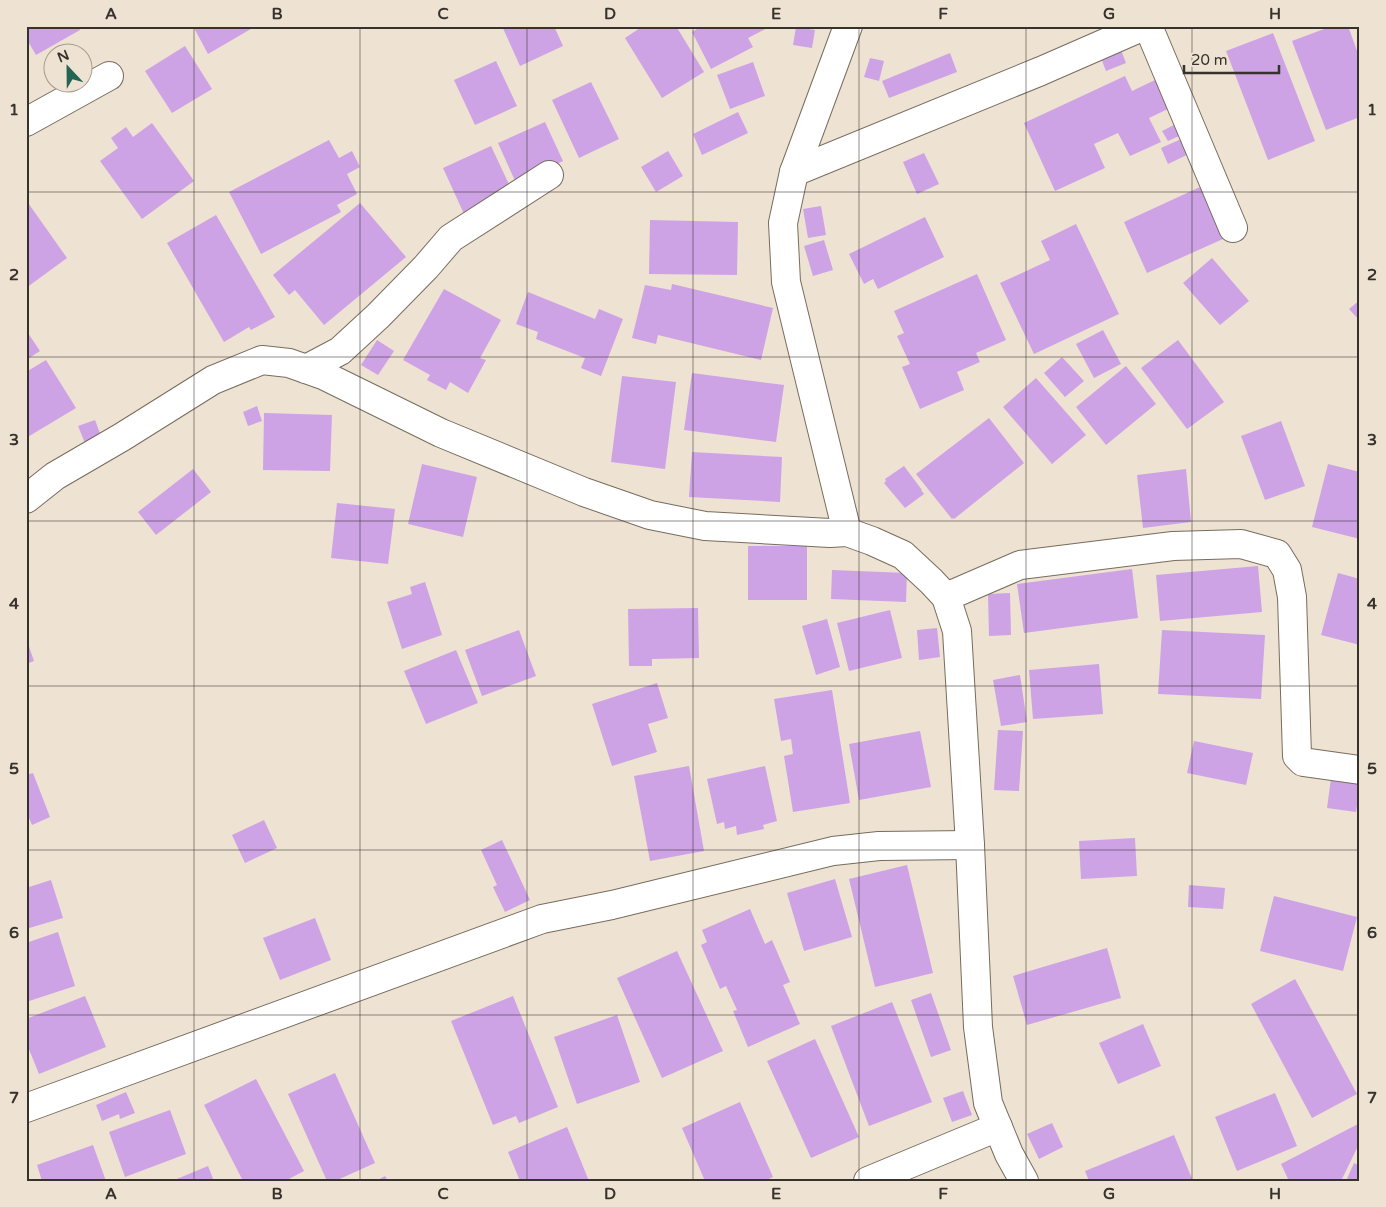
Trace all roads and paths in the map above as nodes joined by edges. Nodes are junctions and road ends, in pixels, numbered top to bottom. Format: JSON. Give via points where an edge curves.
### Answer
{"nodes":[{"id":1,"x":848,"y":26,"type":"edge"},
{"id":2,"x":1144,"y":26,"type":"edge"},
{"id":3,"x":1148,"y":26,"type":"edge"},
{"id":4,"x":109,"y":76,"type":"dead end"},
{"id":5,"x":26,"y":122,"type":"edge"},
{"id":6,"x":794,"y":172,"type":"junction"},
{"id":7,"x":549,"y":175,"type":"dead end"},
{"id":8,"x":1233,"y":228,"type":"dead end"},
{"id":9,"x":306,"y":369,"type":"junction"},
{"id":10,"x":26,"y":499,"type":"edge"},
{"id":11,"x":847,"y":532,"type":"junction"},
{"id":12,"x":946,"y":596,"type":"junction"},
{"id":13,"x":1360,"y":770,"type":"edge"},
{"id":14,"x":970,"y":845,"type":"junction"},
{"id":15,"x":26,"y":1108,"type":"edge"},
{"id":16,"x":998,"y":1127,"type":"junction"},
{"id":17,"x":868,"y":1181,"type":"edge"},
{"id":18,"x":1024,"y":1181,"type":"edge"}],
"edges":[{"from":1,"to":6,"type":"street"},
{"from":2,"to":6,"type":"street"},
{"from":3,"to":8,"type":"street"},
{"from":4,"to":5,"type":"street"},
{"from":6,"to":11,"type":"street","via":[[783,223],[786,282]]},
{"from":7,"to":9,"type":"street","via":[[451,238],[420,274],[340,351]]},
{"from":9,"to":10,"type":"street","via":[[262,360],[213,380],[55,476]]},
{"from":9,"to":11,"type":"street","via":[[441,433],[584,492],[650,515],[705,526]]},
{"from":11,"to":12,"type":"street","via":[[903,556]]},
{"from":12,"to":13,"type":"street","via":[[1020,565],[1173,546],[1241,544],[1277,554],[1287,570],[1292,597],[1297,756],[1303,762]]},
{"from":12,"to":14,"type":"street","via":[[957,631]]},
{"from":14,"to":15,"type":"street","via":[[833,850],[612,905],[542,919]]},
{"from":14,"to":16,"type":"street","via":[[978,1027],[988,1103]]},
{"from":16,"to":17,"type":"street"},
{"from":16,"to":18,"type":"street"}]}
